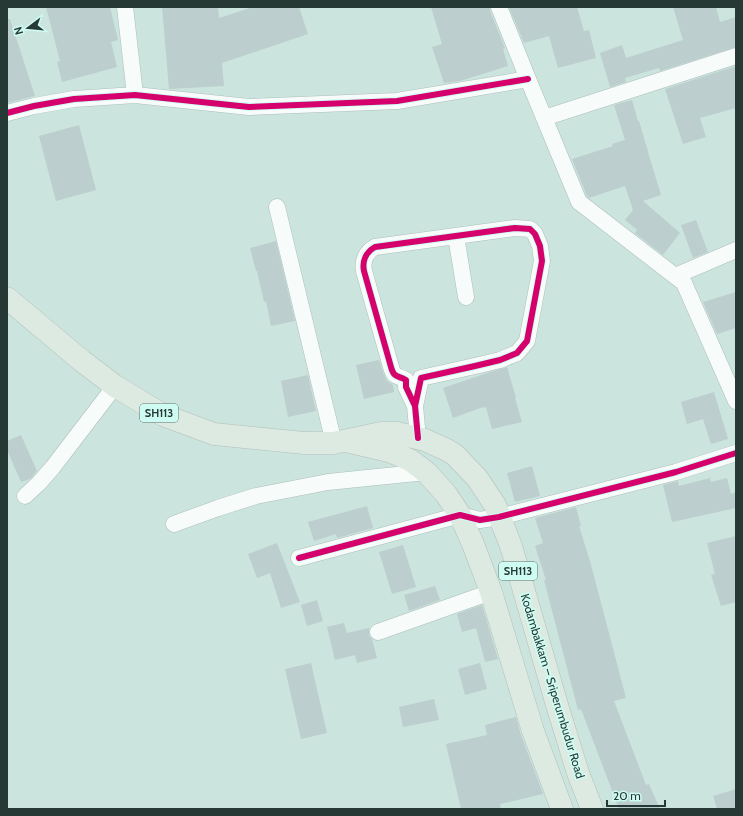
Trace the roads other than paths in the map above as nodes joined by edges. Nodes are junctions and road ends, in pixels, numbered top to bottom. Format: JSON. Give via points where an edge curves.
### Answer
{"nodes":[{"id":1,"x":125,"y":7,"type":"edge"},
{"id":2,"x":499,"y":7,"type":"edge"},
{"id":3,"x":736,"y":56,"type":"edge"},
{"id":4,"x":528,"y":78,"type":"junction"},
{"id":5,"x":134,"y":96,"type":"junction"},
{"id":6,"x":7,"y":113,"type":"edge"},
{"id":7,"x":544,"y":118,"type":"junction"},
{"id":8,"x":277,"y":207,"type":"dead end"},
{"id":9,"x":456,"y":236,"type":"junction"},
{"id":10,"x":736,"y":250,"type":"edge"},
{"id":11,"x":675,"y":276,"type":"junction"},
{"id":12,"x":466,"y":297,"type":"dead end"},
{"id":13,"x":7,"y":298,"type":"edge"},
{"id":14,"x":413,"y":383,"type":"junction"},
{"id":15,"x":115,"y":386,"type":"junction"},
{"id":16,"x":736,"y":400,"type":"edge"},
{"id":17,"x":418,"y":438,"type":"junction"},
{"id":18,"x":340,"y":442,"type":"junction"},
{"id":19,"x":736,"y":453,"type":"edge"},
{"id":20,"x":426,"y":472,"type":"junction"},
{"id":21,"x":26,"y":496,"type":"dead end"},
{"id":22,"x":460,"y":515,"type":"junction"},
{"id":23,"x":499,"y":517,"type":"junction"},
{"id":24,"x":174,"y":524,"type":"dead end"},
{"id":25,"x":299,"y":558,"type":"dead end"},
{"id":26,"x":491,"y":592,"type":"junction"},
{"id":27,"x":378,"y":632,"type":"dead end"},
{"id":28,"x":562,"y":809,"type":"edge"},
{"id":29,"x":592,"y":809,"type":"edge"}],
"edges":[{"from":1,"to":5,"type":"street"},
{"from":2,"to":4,"type":"street"},
{"from":3,"to":7,"type":"street"},
{"from":4,"to":5,"type":"street","via":[[397,101],[249,107]]},
{"from":4,"to":7,"type":"street"},
{"from":5,"to":6,"type":"street","via":[[74,99]]},
{"from":7,"to":11,"type":"street","via":[[579,202]]},
{"from":8,"to":18,"type":"street"},
{"from":9,"to":12,"type":"street"},
{"from":9,"to":14,"type":"street","via":[[375,247],[370,250],[363,262],[393,373]]},
{"from":9,"to":14,"type":"street","via":[[515,228],[530,230],[535,234],[542,261],[526,341],[517,353],[500,360]]},
{"from":10,"to":11,"type":"street"},
{"from":11,"to":16,"type":"street","via":[[684,283]]},
{"from":13,"to":15,"type":"main road","name":"Kodambakkam – Sriperumbudur Road","number":"SH113"},
{"from":14,"to":17,"type":"street"},
{"from":15,"to":18,"type":"main road","name":"Kodambakkam – Sriperumbudur Road","number":"SH113","via":[[163,415],[214,434],[304,443]]},
{"from":15,"to":21,"type":"street","via":[[53,467]]},
{"from":17,"to":18,"type":"main road","name":"Kodambakkam – Sriperumbudur Road","number":"SH113","via":[[397,433],[381,433]]},
{"from":17,"to":23,"type":"main road","name":"Kodambakkam – Sriperumbudur Road","number":"SH113","via":[[455,455],[477,478],[495,505]]},
{"from":18,"to":20,"type":"main road","name":"Kodambakkam – Sriperumbudur Road","number":"SH113","via":[[389,451],[410,460]]},
{"from":19,"to":23,"type":"street","via":[[676,472]]},
{"from":20,"to":22,"type":"main road","name":"Kodambakkam – Sriperumbudur Road","number":"SH113","via":[[446,494]]},
{"from":20,"to":24,"type":"street","via":[[328,482],[256,496]]},
{"from":22,"to":23,"type":"street","via":[[480,520]]},
{"from":22,"to":25,"type":"street"},
{"from":22,"to":26,"type":"main road","name":"Kodambakkam – Sriperumbudur Road","number":"SH113"},
{"from":23,"to":29,"type":"main road","name":"Kodambakkam – Sriperumbudur Road","number":"SH113","via":[[511,546],[557,705]]},
{"from":26,"to":27,"type":"street"},
{"from":26,"to":28,"type":"main road","name":"Kodambakkam – Sriperumbudur Road","number":"SH113","via":[[533,731]]}]}
